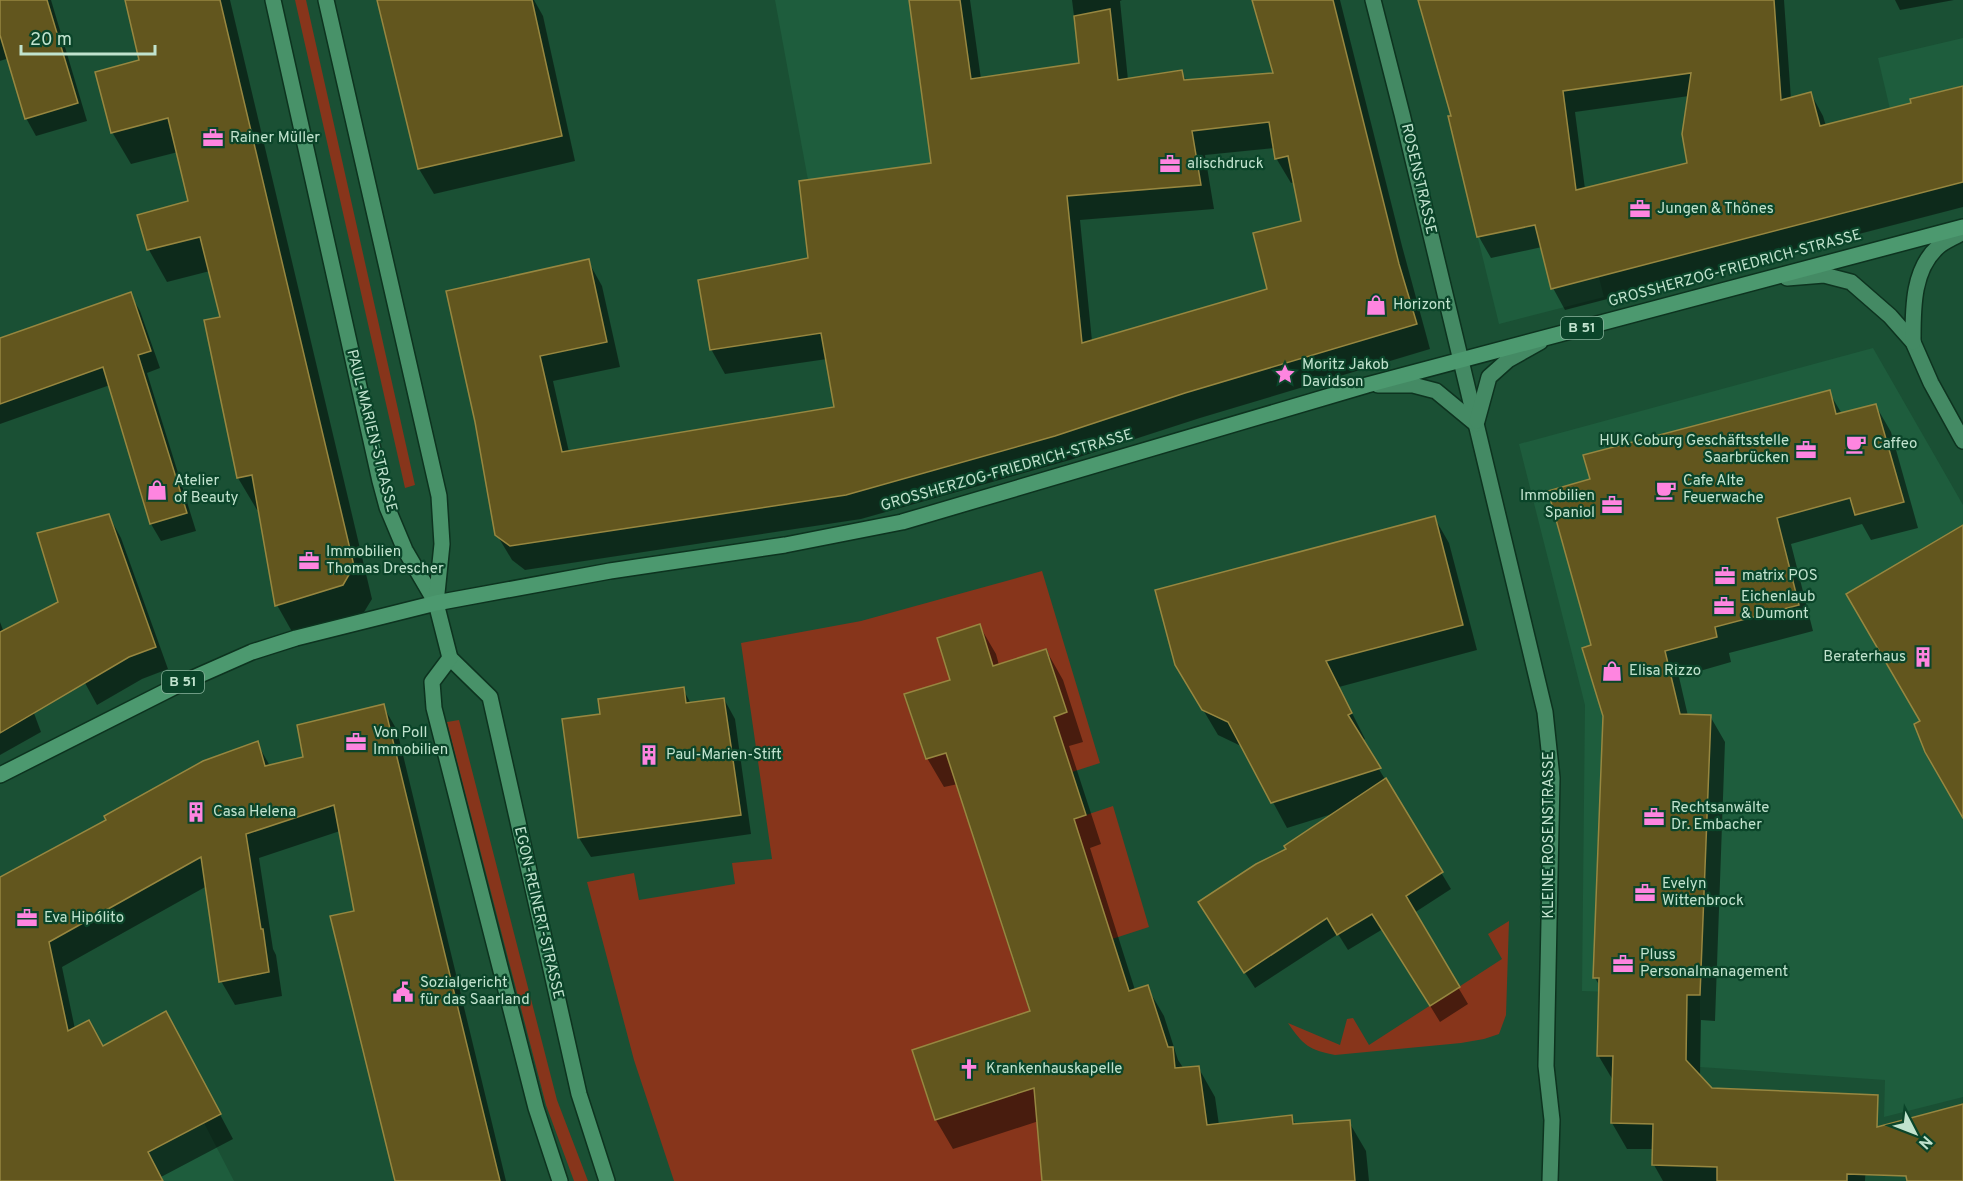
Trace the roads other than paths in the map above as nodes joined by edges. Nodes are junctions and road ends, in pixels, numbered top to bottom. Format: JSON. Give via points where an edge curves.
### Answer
{"nodes":[{"id":1,"x":273,"y":0,"type":"edge"},
{"id":2,"x":326,"y":0,"type":"edge"},
{"id":3,"x":1373,"y":0,"type":"edge"},
{"id":4,"x":1963,"y":227,"type":"edge"},
{"id":5,"x":1963,"y":232,"type":"edge"},
{"id":6,"x":1769,"y":279,"type":"junction"},
{"id":7,"x":1548,"y":337,"type":"junction"},
{"id":8,"x":1913,"y":342,"type":"junction"},
{"id":9,"x":1461,"y":359,"type":"junction"},
{"id":10,"x":1367,"y":385,"type":"junction"},
{"id":11,"x":1476,"y":424,"type":"junction"},
{"id":12,"x":1963,"y":441,"type":"edge"},
{"id":13,"x":436,"y":603,"type":"junction"},
{"id":14,"x":450,"y":658,"type":"junction"},
{"id":15,"x":0,"y":775,"type":"edge"},
{"id":16,"x":560,"y":1181,"type":"edge"},
{"id":17,"x":607,"y":1181,"type":"edge"},
{"id":18,"x":1550,"y":1181,"type":"edge"}],
"edges":[{"from":1,"to":13,"type":"main road","name":"PAUL-MARIEN-STRASSE","via":[[387,507],[405,550]]},
{"from":2,"to":13,"type":"main road","via":[[439,496],[442,544]]},
{"from":3,"to":9,"type":"street","name":"ROSENSTRASSE"},
{"from":4,"to":6,"type":"main road","name":"GROSSHERZOG-FRIEDRICH-STRASSE","number":"B 51"},
{"from":5,"to":8,"type":"street","via":[[1938,246],[1921,269],[1913,310]]},
{"from":6,"to":7,"type":"main road","name":"GROSSHERZOG-FRIEDRICH-STRASSE","number":"B 51"},
{"from":6,"to":8,"type":"street","via":[[1824,275],[1851,282]]},
{"from":7,"to":9,"type":"main road","name":"GROSSHERZOG-FRIEDRICH-STRASSE","number":"B 51"},
{"from":7,"to":11,"type":"street","name":"KLEINE ROSENSTRASSE","via":[[1489,376]]},
{"from":8,"to":12,"type":"street"},
{"from":9,"to":10,"type":"main road","name":"GROSSHERZOG-FRIEDRICH-STRASSE"},
{"from":9,"to":11,"type":"street","name":"KLEINE ROSENSTRASSE"},
{"from":10,"to":11,"type":"street","via":[[1413,385],[1436,391]]},
{"from":10,"to":13,"type":"main road","name":"GROSSHERZOG-FRIEDRICH-STRASSE","via":[[902,522]]},
{"from":11,"to":18,"type":"street","name":"KLEINE ROSENSTRASSE","via":[[1532,653],[1549,742],[1552,823],[1546,1066],[1552,1120]]},
{"from":13,"to":14,"type":"main road"},
{"from":13,"to":15,"type":"main road","name":"GROSSHERZOG-FRIEDRICH-STRASSE","number":"B 51","via":[[252,652]]},
{"from":14,"to":16,"type":"main road","via":[[432,682],[434,708],[531,1087]]},
{"from":14,"to":17,"type":"main road","name":"EGON-REINERT-STRASSE","via":[[490,697],[579,1094]]}]}
